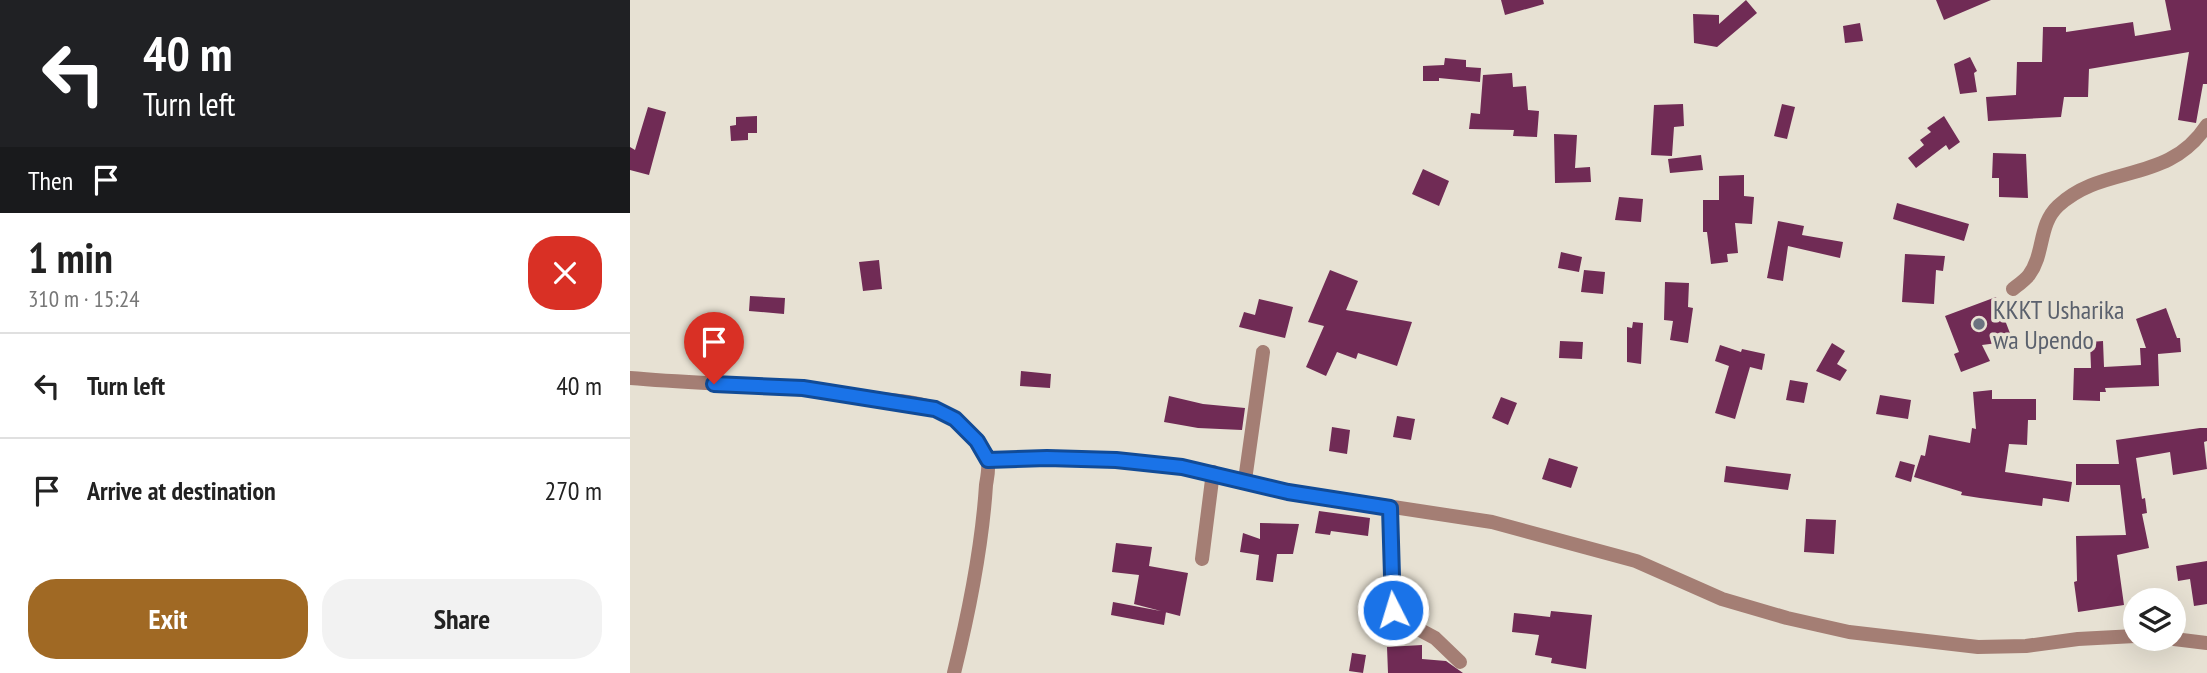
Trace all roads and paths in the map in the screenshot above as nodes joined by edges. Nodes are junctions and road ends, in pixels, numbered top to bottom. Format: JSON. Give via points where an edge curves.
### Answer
{"nodes":[{"id":1,"x":2207,"y":125,"type":"edge"},
{"id":2,"x":2013,"y":289,"type":"dead end"},
{"id":3,"x":1263,"y":352,"type":"dead end"},
{"id":4,"x":630,"y":378,"type":"edge"},
{"id":5,"x":988,"y":460,"type":"junction"},
{"id":6,"x":1213,"y":472,"type":"junction"},
{"id":7,"x":1245,"y":480,"type":"junction"},
{"id":8,"x":1390,"y":508,"type":"junction"},
{"id":9,"x":1202,"y":559,"type":"dead end"},
{"id":10,"x":2123,"y":637,"type":"edge"},
{"id":11,"x":2186,"y":640,"type":"edge"},
{"id":12,"x":2207,"y":643,"type":"edge"},
{"id":13,"x":1460,"y":662,"type":"dead end"},
{"id":14,"x":954,"y":673,"type":"edge"}],
"edges":[{"from":1,"to":2,"type":"street","via":[[2186,150],[2166,163],[2092,186],[2063,202],[2045,221],[2038,259],[2028,277]]},
{"from":3,"to":7,"type":"street"},
{"from":4,"to":5,"type":"street","via":[[803,388],[913,403],[955,419]]},
{"from":5,"to":6,"type":"street","via":[[1116,460]]},
{"from":5,"to":14,"type":"street","via":[[968,612]]},
{"from":6,"to":7,"type":"street"},
{"from":6,"to":9,"type":"street"},
{"from":7,"to":8,"type":"street","via":[[1288,492]]},
{"from":8,"to":10,"type":"street","via":[[1492,522],[1572,542],[1636,561],[1722,598],[1849,632],[1978,647]]},
{"from":8,"to":13,"type":"street","via":[[1393,610],[1435,638]]},
{"from":11,"to":12,"type":"street"}]}
